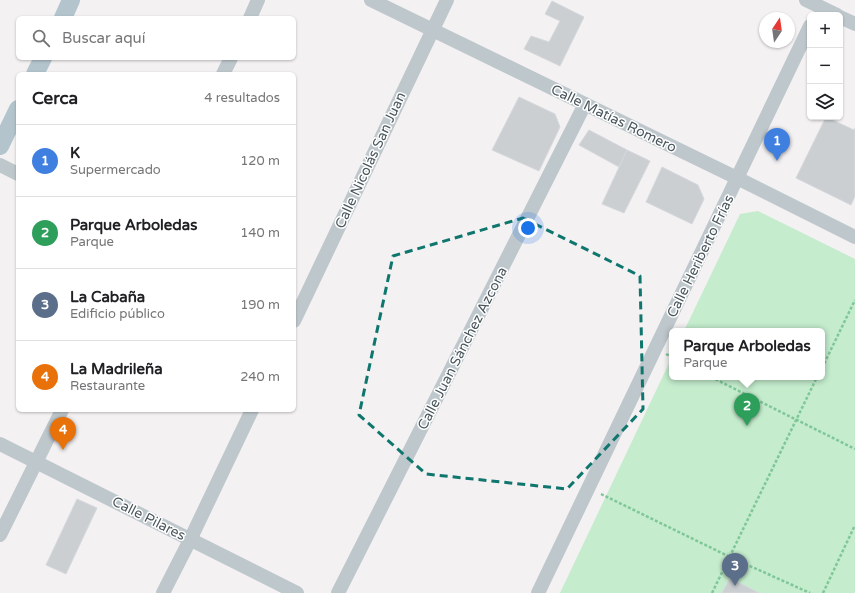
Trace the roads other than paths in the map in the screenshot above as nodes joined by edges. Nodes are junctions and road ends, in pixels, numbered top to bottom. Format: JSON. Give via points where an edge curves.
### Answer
{"nodes":[{"id":1,"x":72,"y":0,"type":"edge"},
{"id":2,"x":258,"y":0,"type":"edge"},
{"id":3,"x":371,"y":0,"type":"edge"},
{"id":4,"x":447,"y":0,"type":"edge"},
{"id":5,"x":806,"y":0,"type":"edge"},
{"id":6,"x":819,"y":7,"type":"edge"},
{"id":7,"x":830,"y":12,"type":"edge"},
{"id":8,"x":64,"y":16,"type":"edge"},
{"id":9,"x":251,"y":16,"type":"edge"},
{"id":10,"x":843,"y":18,"type":"edge"},
{"id":11,"x":855,"y":24,"type":"edge"},
{"id":12,"x":432,"y":30,"type":"junction"},
{"id":13,"x":807,"y":32,"type":"edge"},
{"id":14,"x":42,"y":60,"type":"edge"},
{"id":15,"x":229,"y":60,"type":"edge"},
{"id":16,"x":36,"y":72,"type":"edge"},
{"id":17,"x":224,"y":72,"type":"edge"},
{"id":18,"x":585,"y":104,"type":"junction"},
{"id":19,"x":16,"y":113,"type":"edge"},
{"id":20,"x":0,"y":146,"type":"edge"},
{"id":21,"x":0,"y":165,"type":"edge"},
{"id":22,"x":16,"y":173,"type":"edge"},
{"id":23,"x":737,"y":178,"type":"junction"},
{"id":24,"x":855,"y":237,"type":"edge"},
{"id":25,"x":296,"y":317,"type":"edge"},
{"id":26,"x":61,"y":412,"type":"edge"},
{"id":27,"x":251,"y":412,"type":"edge"},
{"id":28,"x":1,"y":447,"type":"edge"},
{"id":29,"x":37,"y":462,"type":"junction"},
{"id":30,"x":0,"y":535,"type":"edge"},
{"id":31,"x":190,"y":540,"type":"junction"},
{"id":32,"x":163,"y":593,"type":"edge"},
{"id":33,"x":297,"y":593,"type":"edge"},
{"id":34,"x":338,"y":593,"type":"edge"},
{"id":35,"x":538,"y":593,"type":"edge"}],
"edges":[{"from":1,"to":8,"type":"main road"},
{"from":2,"to":9,"type":"street"},
{"from":3,"to":12,"type":"street","name":"Calle Matías Romero"},
{"from":4,"to":12,"type":"street","name":"Calle Nicolás San Juan"},
{"from":5,"to":6,"type":"street"},
{"from":6,"to":7,"type":"street"},
{"from":10,"to":11,"type":"street"},
{"from":12,"to":18,"type":"street","name":"Calle Matías Romero"},
{"from":12,"to":25,"type":"street","name":"Calle Nicolás San Juan"},
{"from":13,"to":23,"type":"street","name":"Calle Heriberto Frías"},
{"from":14,"to":16,"type":"main road"},
{"from":15,"to":17,"type":"street"},
{"from":18,"to":23,"type":"street","name":"Calle Matías Romero"},
{"from":18,"to":34,"type":"street","name":"Calle Juan Sánchez Azcona"},
{"from":19,"to":20,"type":"main road"},
{"from":21,"to":22,"type":"street"},
{"from":23,"to":24,"type":"street","name":"Calle Matías Romero"},
{"from":23,"to":35,"type":"street","name":"Calle Heriberto Frías"},
{"from":26,"to":29,"type":"street"},
{"from":27,"to":31,"type":"street"},
{"from":28,"to":29,"type":"street","name":"Calle Pilares"},
{"from":29,"to":30,"type":"street"},
{"from":29,"to":31,"type":"street","name":"Calle Pilares"},
{"from":31,"to":32,"type":"street"},
{"from":31,"to":33,"type":"street","name":"Calle Pilares"}]}
